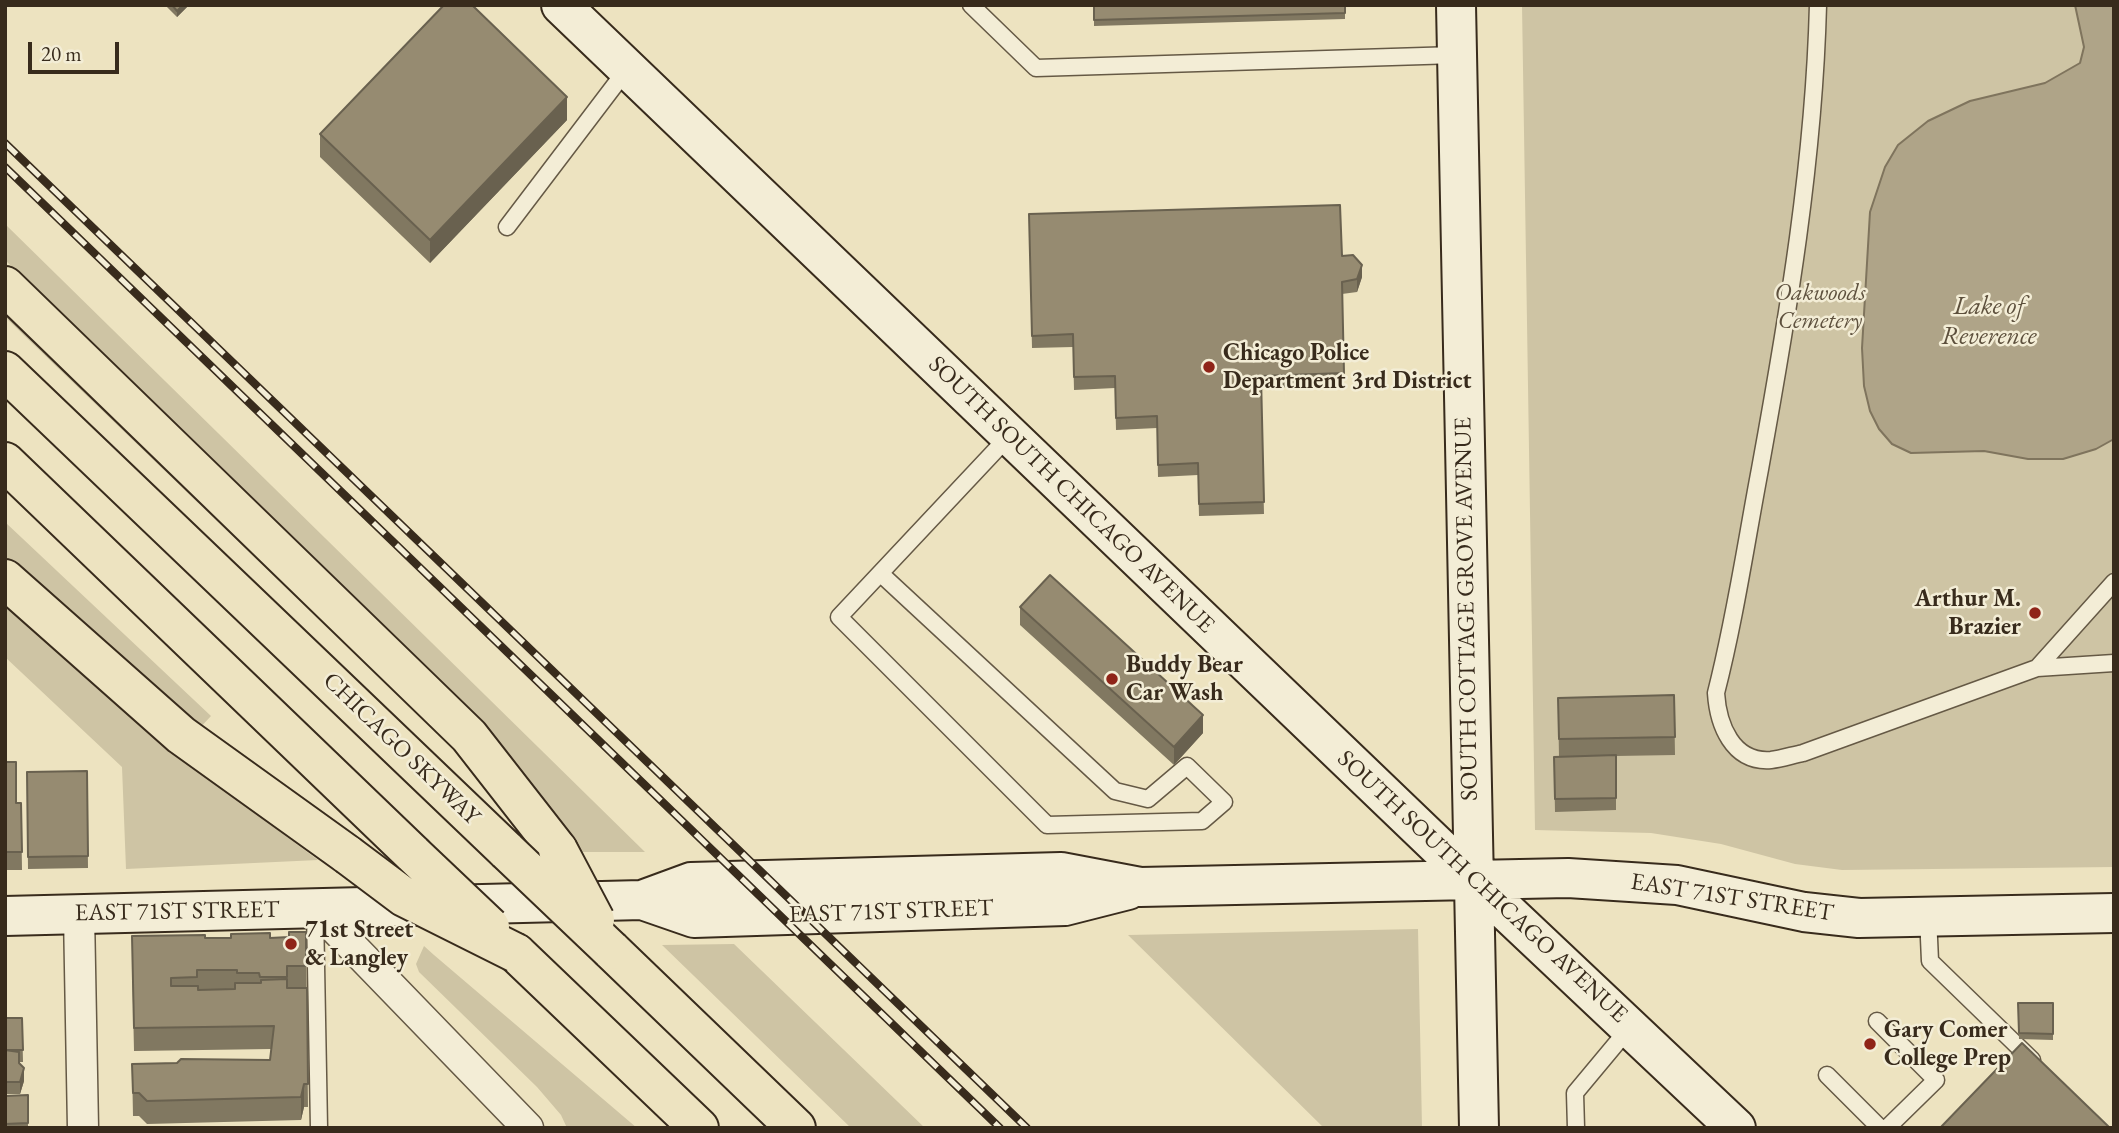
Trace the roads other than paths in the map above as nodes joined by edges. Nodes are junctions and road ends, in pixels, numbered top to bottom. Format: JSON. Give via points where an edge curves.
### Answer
{"nodes":[{"id":1,"x":561,"y":5,"type":"edge"},
{"id":2,"x":971,"y":5,"type":"edge"},
{"id":3,"x":1455,"y":5,"type":"edge"},
{"id":4,"x":1818,"y":5,"type":"edge"},
{"id":5,"x":1456,"y":55,"type":"junction"},
{"id":6,"x":627,"y":69,"type":"junction"},
{"id":7,"x":507,"y":227,"type":"dead end"},
{"id":8,"x":5,"y":286,"type":"edge"},
{"id":9,"x":5,"y":371,"type":"edge"},
{"id":10,"x":1009,"y":436,"type":"junction"},
{"id":11,"x":5,"y":462,"type":"edge"},
{"id":12,"x":881,"y":574,"type":"junction"},
{"id":13,"x":5,"y":579,"type":"edge"},
{"id":14,"x":2114,"y":582,"type":"edge"},
{"id":15,"x":2114,"y":663,"type":"edge"},
{"id":16,"x":2038,"y":668,"type":"junction"},
{"id":17,"x":1472,"y":879,"type":"junction"},
{"id":18,"x":315,"y":908,"type":"junction"},
{"id":19,"x":79,"y":914,"type":"junction"},
{"id":20,"x":2114,"y":914,"type":"edge"},
{"id":21,"x":5,"y":916,"type":"edge"},
{"id":22,"x":1928,"y":916,"type":"junction"},
{"id":23,"x":611,"y":950,"type":"junction"},
{"id":24,"x":516,"y":953,"type":"junction"},
{"id":25,"x":1877,"y":1021,"type":"dead end"},
{"id":26,"x":1630,"y":1027,"type":"junction"},
{"id":27,"x":2044,"y":1072,"type":"edge"},
{"id":28,"x":1827,"y":1075,"type":"dead end"},
{"id":29,"x":83,"y":1128,"type":"edge"},
{"id":30,"x":319,"y":1128,"type":"edge"},
{"id":31,"x":528,"y":1128,"type":"edge"},
{"id":32,"x":699,"y":1128,"type":"edge"},
{"id":33,"x":796,"y":1128,"type":"edge"},
{"id":34,"x":1479,"y":1128,"type":"edge"},
{"id":35,"x":1576,"y":1128,"type":"edge"},
{"id":36,"x":1736,"y":1128,"type":"edge"},
{"id":37,"x":1880,"y":1128,"type":"edge"},
{"id":38,"x":1888,"y":1128,"type":"edge"}],
"edges":[{"from":1,"to":6,"type":"main road","name":"SOUTH SOUTH CHICAGO AVENUE"},
{"from":2,"to":5,"type":"lane","via":[[1036,68]]},
{"from":3,"to":5,"type":"main road","name":"SOUTH COTTAGE GROVE AVENUE"},
{"from":4,"to":16,"type":"lane","via":[[1804,196],[1791,292],[1716,693],[1717,718],[1730,743],[1748,756],[1769,761],[1803,753]]},
{"from":5,"to":17,"type":"main road","name":"SOUTH COTTAGE GROVE AVENUE"},
{"from":6,"to":7,"type":"lane"},
{"from":6,"to":10,"type":"main road","name":"SOUTH SOUTH CHICAGO AVENUE"},
{"from":8,"to":23,"type":"highway","bridge":true,"via":[[469,736],[558,850]]},
{"from":9,"to":23,"type":"highway","name":"CHICAGO SKYWAY","bridge":true},
{"from":10,"to":12,"type":"lane"},
{"from":10,"to":17,"type":"main road","name":"SOUTH SOUTH CHICAGO AVENUE"},
{"from":11,"to":24,"type":"highway","bridge":true},
{"from":12,"to":12,"type":"lane","via":[[1115,791],[1148,799],[1187,766],[1224,802],[1202,821],[1047,825],[839,617]]},
{"from":13,"to":24,"type":"highway","bridge":true,"via":[[181,735],[404,897]]},
{"from":14,"to":16,"type":"lane"},
{"from":15,"to":16,"type":"lane"},
{"from":17,"to":18,"type":"main road","name":"EAST 71ST STREET","via":[[1140,887],[1062,872],[691,882],[642,900]]},
{"from":17,"to":22,"type":"main road","name":"EAST 71ST STREET","via":[[1636,880],[1804,912],[1859,918]]},
{"from":17,"to":26,"type":"main road","name":"SOUTH SOUTH CHICAGO AVENUE"},
{"from":17,"to":34,"type":"main road","name":"SOUTH COTTAGE GROVE AVENUE"},
{"from":18,"to":19,"type":"main road","name":"EAST 71ST STREET"},
{"from":18,"to":30,"type":"lane"},
{"from":18,"to":31,"type":"street"},
{"from":19,"to":21,"type":"main road","name":"EAST 71ST STREET"},
{"from":19,"to":29,"type":"street"},
{"from":20,"to":22,"type":"main road","name":"EAST 71ST STREET"},
{"from":22,"to":27,"type":"lane","via":[[1930,961]]},
{"from":23,"to":33,"type":"highway","name":"CHICAGO SKYWAY"},
{"from":24,"to":32,"type":"highway"},
{"from":25,"to":38,"type":"lane","via":[[1936,1080]]},
{"from":26,"to":35,"type":"lane","via":[[1574,1093]]},
{"from":26,"to":36,"type":"main road","name":"SOUTH SOUTH CHICAGO AVENUE"},
{"from":28,"to":37,"type":"lane"}]}
